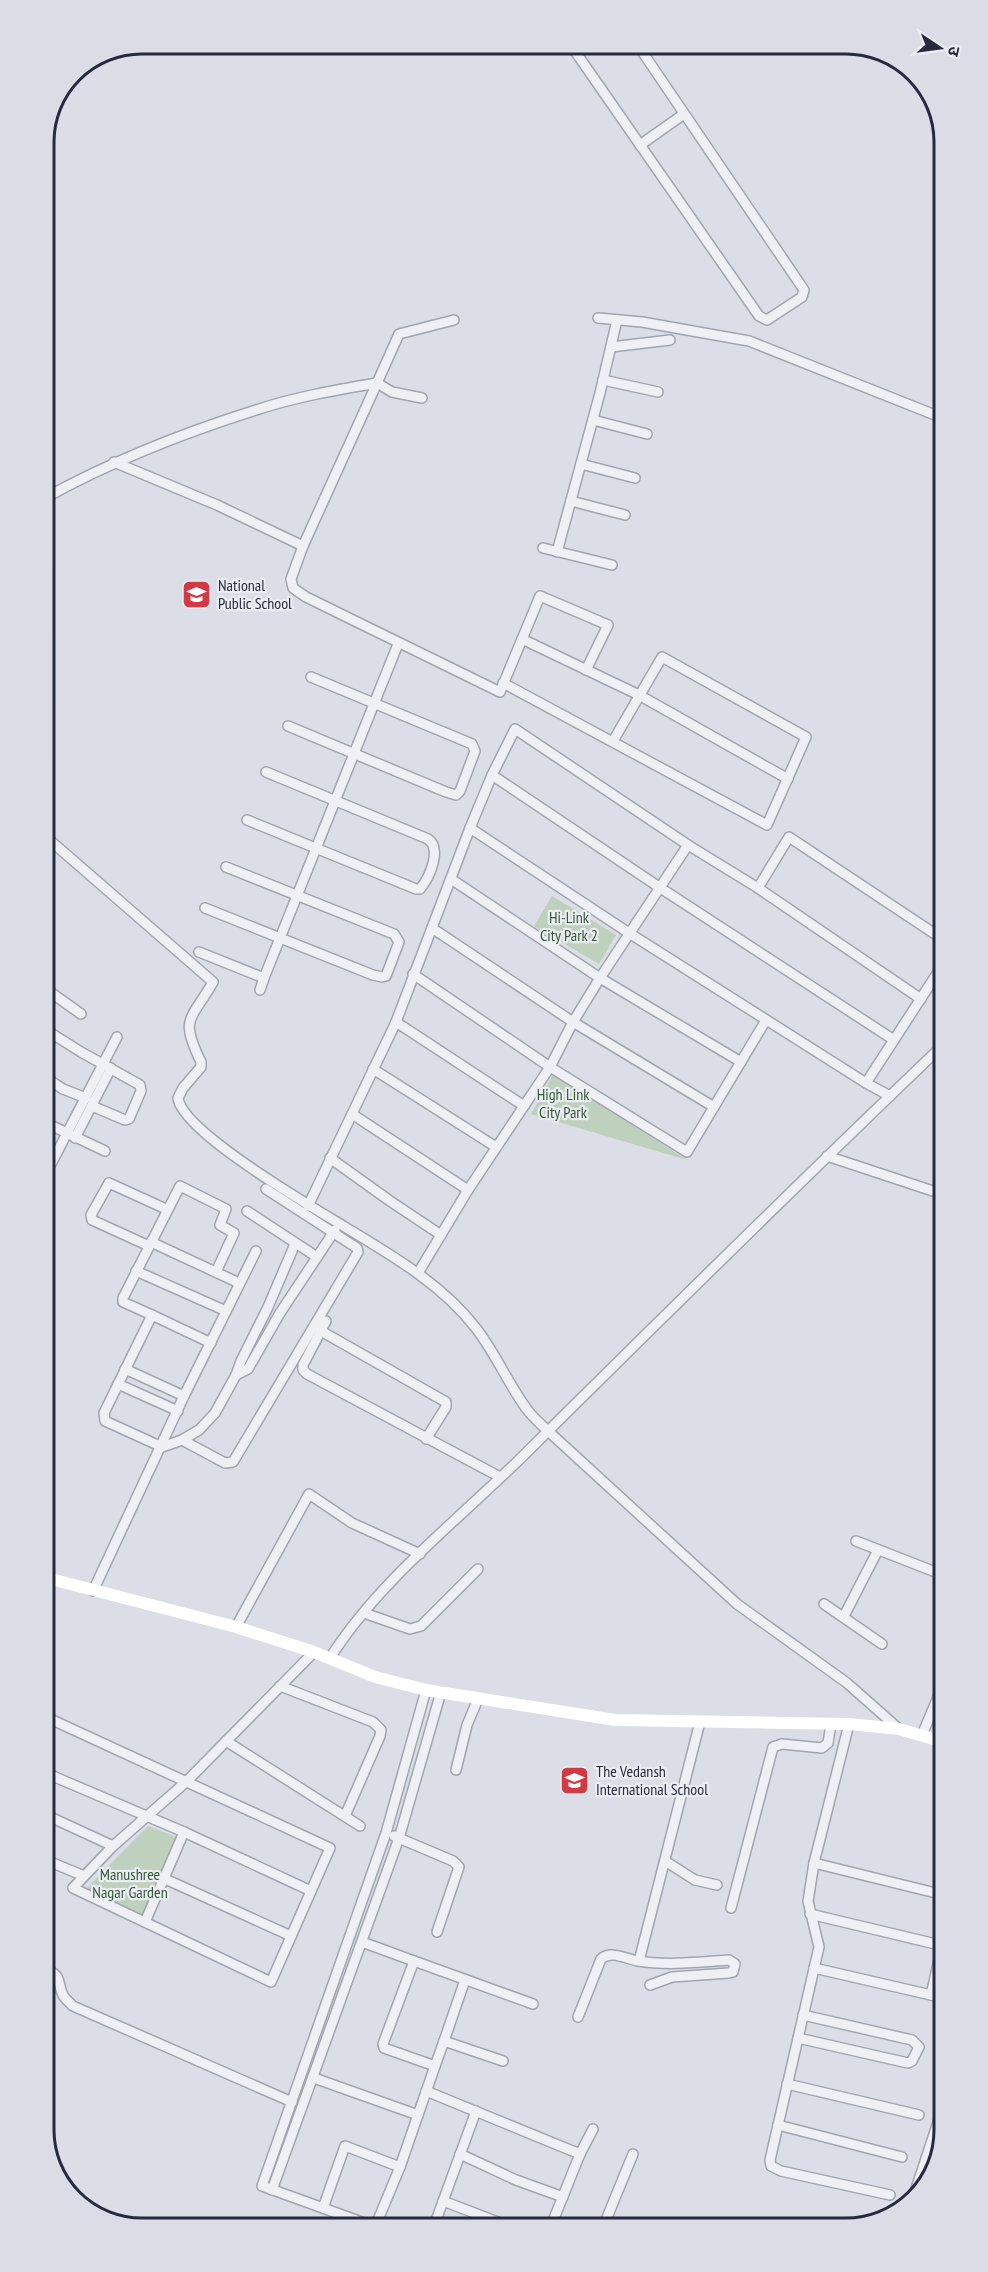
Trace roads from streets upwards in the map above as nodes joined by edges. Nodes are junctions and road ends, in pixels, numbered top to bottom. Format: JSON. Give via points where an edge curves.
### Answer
{"nodes":[{"id":1,"x":578,"y":54,"type":"edge"},
{"id":2,"x":644,"y":54,"type":"edge"},
{"id":3,"x":684,"y":114,"type":"junction"},
{"id":4,"x":640,"y":145,"type":"junction"},
{"id":5,"x":598,"y":318,"type":"dead end"},
{"id":6,"x":454,"y":320,"type":"dead end"},
{"id":7,"x":617,"y":320,"type":"junction"},
{"id":8,"x":670,"y":340,"type":"dead end"},
{"id":9,"x":611,"y":347,"type":"junction"},
{"id":10,"x":603,"y":380,"type":"junction"},
{"id":11,"x":377,"y":383,"type":"junction"},
{"id":12,"x":658,"y":392,"type":"dead end"},
{"id":13,"x":422,"y":398,"type":"dead end"},
{"id":14,"x":934,"y":415,"type":"edge"},
{"id":15,"x":592,"y":420,"type":"junction"},
{"id":16,"x":647,"y":434,"type":"dead end"},
{"id":17,"x":114,"y":462,"type":"junction"},
{"id":18,"x":580,"y":464,"type":"junction"},
{"id":19,"x":635,"y":478,"type":"dead end"},
{"id":20,"x":54,"y":493,"type":"edge"},
{"id":21,"x":570,"y":501,"type":"junction"},
{"id":22,"x":625,"y":515,"type":"dead end"},
{"id":23,"x":303,"y":546,"type":"junction"},
{"id":24,"x":543,"y":548,"type":"dead end"},
{"id":25,"x":557,"y":552,"type":"junction"},
{"id":26,"x":612,"y":566,"type":"dead end"},
{"id":27,"x":522,"y":639,"type":"junction"},
{"id":28,"x":398,"y":644,"type":"junction"},
{"id":29,"x":586,"y":670,"type":"junction"},
{"id":30,"x":311,"y":677,"type":"dead end"},
{"id":31,"x":503,"y":683,"type":"junction"},
{"id":32,"x":639,"y":695,"type":"junction"},
{"id":33,"x":374,"y":704,"type":"junction"},
{"id":34,"x":288,"y":726,"type":"dead end"},
{"id":35,"x":613,"y":741,"type":"junction"},
{"id":36,"x":354,"y":754,"type":"junction"},
{"id":37,"x":266,"y":772,"type":"dead end"},
{"id":38,"x":492,"y":775,"type":"junction"},
{"id":39,"x":788,"y":779,"type":"junction"},
{"id":40,"x":334,"y":801,"type":"junction"},
{"id":41,"x":247,"y":820,"type":"dead end"},
{"id":42,"x":470,"y":828,"type":"junction"},
{"id":43,"x":688,"y":845,"type":"junction"},
{"id":44,"x":54,"y":848,"type":"edge"},
{"id":45,"x":315,"y":849,"type":"junction"},
{"id":46,"x":226,"y":867,"type":"dead end"},
{"id":47,"x":451,"y":879,"type":"junction"},
{"id":48,"x":659,"y":887,"type":"junction"},
{"id":49,"x":758,"y":888,"type":"junction"},
{"id":50,"x":296,"y":896,"type":"junction"},
{"id":51,"x":205,"y":908,"type":"dead end"},
{"id":52,"x":432,"y":928,"type":"junction"},
{"id":53,"x":629,"y":933,"type":"junction"},
{"id":54,"x":934,"y":933,"type":"edge"},
{"id":55,"x":280,"y":938,"type":"junction"},
{"id":56,"x":199,"y":952,"type":"dead end"},
{"id":57,"x":413,"y":974,"type":"junction"},
{"id":58,"x":264,"y":978,"type":"junction"},
{"id":59,"x":600,"y":978,"type":"junction"},
{"id":60,"x":934,"y":979,"type":"edge"},
{"id":61,"x":260,"y":990,"type":"dead end"},
{"id":62,"x":54,"y":995,"type":"edge"},
{"id":63,"x":921,"y":999,"type":"junction"},
{"id":64,"x":81,"y":1014,"type":"dead end"},
{"id":65,"x":766,"y":1020,"type":"junction"},
{"id":66,"x":396,"y":1022,"type":"junction"},
{"id":67,"x":573,"y":1022,"type":"junction"},
{"id":68,"x":54,"y":1034,"type":"edge"},
{"id":69,"x":117,"y":1037,"type":"dead end"},
{"id":70,"x":894,"y":1040,"type":"junction"},
{"id":71,"x":934,"y":1054,"type":"edge"},
{"id":72,"x":741,"y":1062,"type":"junction"},
{"id":73,"x":106,"y":1066,"type":"junction"},
{"id":74,"x":550,"y":1067,"type":"junction"},
{"id":75,"x":373,"y":1069,"type":"junction"},
{"id":76,"x":54,"y":1083,"type":"edge"},
{"id":77,"x":866,"y":1083,"type":"junction"},
{"id":78,"x":890,"y":1096,"type":"junction"},
{"id":79,"x":89,"y":1102,"type":"junction"},
{"id":80,"x":524,"y":1106,"type":"junction"},
{"id":81,"x":714,"y":1107,"type":"junction"},
{"id":82,"x":352,"y":1114,"type":"junction"},
{"id":83,"x":54,"y":1127,"type":"edge"},
{"id":84,"x":71,"y":1136,"type":"junction"},
{"id":85,"x":496,"y":1147,"type":"junction"},
{"id":86,"x":105,"y":1151,"type":"dead end"},
{"id":87,"x":827,"y":1156,"type":"junction"},
{"id":88,"x":330,"y":1158,"type":"junction"},
{"id":89,"x":54,"y":1160,"type":"edge"},
{"id":90,"x":266,"y":1189,"type":"dead end"},
{"id":91,"x":468,"y":1190,"type":"junction"},
{"id":92,"x":934,"y":1191,"type":"edge"},
{"id":93,"x":308,"y":1206,"type":"junction"},
{"id":94,"x":166,"y":1209,"type":"junction"},
{"id":95,"x":247,"y":1211,"type":"dead end"},
{"id":96,"x":339,"y":1223,"type":"junction"},
{"id":97,"x":333,"y":1233,"type":"junction"},
{"id":98,"x":441,"y":1234,"type":"junction"},
{"id":99,"x":150,"y":1244,"type":"junction"},
{"id":100,"x":296,"y":1244,"type":"junction"},
{"id":101,"x":256,"y":1251,"type":"dead end"},
{"id":102,"x":317,"y":1257,"type":"junction"},
{"id":103,"x":136,"y":1271,"type":"junction"},
{"id":104,"x":216,"y":1272,"type":"junction"},
{"id":105,"x":418,"y":1273,"type":"junction"},
{"id":106,"x":239,"y":1283,"type":"junction"},
{"id":107,"x":268,"y":1307,"type":"junction"},
{"id":108,"x":226,"y":1311,"type":"junction"},
{"id":109,"x":280,"y":1312,"type":"junction"},
{"id":110,"x":152,"y":1315,"type":"junction"},
{"id":111,"x":326,"y":1321,"type":"dead end"},
{"id":112,"x":321,"y":1330,"type":"junction"},
{"id":113,"x":211,"y":1343,"type":"junction"},
{"id":114,"x":125,"y":1369,"type":"junction"},
{"id":115,"x":236,"y":1375,"type":"junction"},
{"id":116,"x":118,"y":1384,"type":"junction"},
{"id":117,"x":184,"y":1396,"type":"junction"},
{"id":118,"x":178,"y":1411,"type":"junction"},
{"id":119,"x":548,"y":1431,"type":"junction"},
{"id":120,"x":426,"y":1439,"type":"junction"},
{"id":121,"x":183,"y":1440,"type":"junction"},
{"id":122,"x":162,"y":1447,"type":"junction"},
{"id":123,"x":500,"y":1477,"type":"junction"},
{"id":124,"x":856,"y":1541,"type":"dead end"},
{"id":125,"x":878,"y":1550,"type":"junction"},
{"id":126,"x":420,"y":1554,"type":"junction"},
{"id":127,"x":478,"y":1569,"type":"dead end"},
{"id":128,"x":934,"y":1572,"type":"edge"},
{"id":129,"x":54,"y":1580,"type":"edge"},
{"id":130,"x":93,"y":1591,"type":"junction"},
{"id":131,"x":824,"y":1604,"type":"dead end"},
{"id":132,"x":364,"y":1613,"type":"junction"},
{"id":133,"x":843,"y":1616,"type":"junction"},
{"id":134,"x":236,"y":1627,"type":"junction"},
{"id":135,"x":882,"y":1644,"type":"dead end"},
{"id":136,"x":314,"y":1652,"type":"junction"},
{"id":137,"x":330,"y":1658,"type":"junction"},
{"id":138,"x":280,"y":1686,"type":"junction"},
{"id":139,"x":426,"y":1690,"type":"junction"},
{"id":140,"x":441,"y":1692,"type":"junction"},
{"id":141,"x":478,"y":1699,"type":"junction"},
{"id":142,"x":934,"y":1706,"type":"edge"},
{"id":143,"x":54,"y":1721,"type":"edge"},
{"id":144,"x":700,"y":1722,"type":"junction"},
{"id":145,"x":831,"y":1724,"type":"junction"},
{"id":146,"x":849,"y":1724,"type":"junction"},
{"id":147,"x":899,"y":1729,"type":"junction"},
{"id":148,"x":922,"y":1735,"type":"junction"},
{"id":149,"x":934,"y":1739,"type":"edge"},
{"id":150,"x":226,"y":1741,"type":"junction"},
{"id":151,"x":456,"y":1770,"type":"dead end"},
{"id":152,"x":54,"y":1777,"type":"edge"},
{"id":153,"x":187,"y":1781,"type":"junction"},
{"id":154,"x":345,"y":1816,"type":"junction"},
{"id":155,"x":145,"y":1817,"type":"junction"},
{"id":156,"x":54,"y":1819,"type":"edge"},
{"id":157,"x":360,"y":1826,"type":"dead end"},
{"id":158,"x":184,"y":1832,"type":"junction"},
{"id":159,"x":386,"y":1833,"type":"junction"},
{"id":160,"x":399,"y":1838,"type":"junction"},
{"id":161,"x":113,"y":1846,"type":"junction"},
{"id":162,"x":665,"y":1861,"type":"junction"},
{"id":163,"x":814,"y":1863,"type":"junction"},
{"id":164,"x":54,"y":1864,"type":"edge"},
{"id":165,"x":84,"y":1876,"type":"junction"},
{"id":166,"x":163,"y":1878,"type":"junction"},
{"id":167,"x":717,"y":1885,"type":"dead end"},
{"id":168,"x":311,"y":1891,"type":"junction"},
{"id":169,"x":934,"y":1893,"type":"edge"},
{"id":170,"x":731,"y":1908,"type":"dead end"},
{"id":171,"x":810,"y":1914,"type":"junction"},
{"id":172,"x":145,"y":1922,"type":"junction"},
{"id":173,"x":437,"y":1932,"type":"dead end"},
{"id":174,"x":291,"y":1936,"type":"junction"},
{"id":175,"x":362,"y":1942,"type":"junction"},
{"id":176,"x":934,"y":1942,"type":"edge"},
{"id":177,"x":414,"y":1961,"type":"junction"},
{"id":178,"x":639,"y":1961,"type":"junction"},
{"id":179,"x":814,"y":1968,"type":"junction"},
{"id":180,"x":54,"y":1973,"type":"edge"},
{"id":181,"x":465,"y":1980,"type":"junction"},
{"id":182,"x":934,"y":1983,"type":"edge"},
{"id":183,"x":650,"y":1985,"type":"dead end"},
{"id":184,"x":931,"y":1995,"type":"junction"},
{"id":185,"x":934,"y":1996,"type":"edge"},
{"id":186,"x":533,"y":2004,"type":"dead end"},
{"id":187,"x":803,"y":2015,"type":"junction"},
{"id":188,"x":578,"y":2018,"type":"dead end"},
{"id":189,"x":798,"y":2038,"type":"junction"},
{"id":190,"x":444,"y":2041,"type":"junction"},
{"id":191,"x":504,"y":2061,"type":"dead end"},
{"id":192,"x":435,"y":2066,"type":"junction"},
{"id":193,"x":314,"y":2078,"type":"junction"},
{"id":194,"x":787,"y":2084,"type":"junction"},
{"id":195,"x":426,"y":2091,"type":"junction"},
{"id":196,"x":292,"y":2102,"type":"junction"},
{"id":197,"x":476,"y":2111,"type":"junction"},
{"id":198,"x":418,"y":2115,"type":"junction"},
{"id":199,"x":919,"y":2115,"type":"dead end"},
{"id":200,"x":778,"y":2126,"type":"junction"},
{"id":201,"x":593,"y":2129,"type":"dead end"},
{"id":202,"x":460,"y":2154,"type":"junction"},
{"id":203,"x":580,"y":2154,"type":"junction"},
{"id":204,"x":633,"y":2154,"type":"dead end"},
{"id":205,"x":902,"y":2157,"type":"dead end"},
{"id":206,"x":400,"y":2167,"type":"junction"},
{"id":207,"x":272,"y":2190,"type":"junction"},
{"id":208,"x":890,"y":2195,"type":"dead end"},
{"id":209,"x":563,"y":2197,"type":"junction"},
{"id":210,"x":443,"y":2200,"type":"junction"},
{"id":211,"x":323,"y":2208,"type":"junction"},
{"id":212,"x":350,"y":2218,"type":"edge"},
{"id":213,"x":379,"y":2218,"type":"edge"},
{"id":214,"x":437,"y":2218,"type":"edge"},
{"id":215,"x":482,"y":2218,"type":"edge"},
{"id":216,"x":554,"y":2218,"type":"edge"},
{"id":217,"x":607,"y":2218,"type":"edge"}],
"edges":[{"from":1,"to":4,"type":"street"},
{"from":2,"to":3,"type":"street"},
{"from":3,"to":4,"type":"street"},
{"from":3,"to":4,"type":"street","via":[[804,290],[802,297],[767,320],[759,316]]},
{"from":5,"to":7,"type":"street"},
{"from":6,"to":11,"type":"street","via":[[399,334]]},
{"from":7,"to":9,"type":"street"},
{"from":7,"to":14,"type":"street","via":[[749,341]]},
{"from":8,"to":9,"type":"street"},
{"from":9,"to":10,"type":"street"},
{"from":10,"to":12,"type":"street"},
{"from":10,"to":15,"type":"street"},
{"from":11,"to":13,"type":"street","via":[[392,392]]},
{"from":11,"to":17,"type":"street","via":[[257,409]]},
{"from":11,"to":23,"type":"street"},
{"from":15,"to":16,"type":"street"},
{"from":15,"to":18,"type":"street"},
{"from":17,"to":20,"type":"street"},
{"from":17,"to":23,"type":"street"},
{"from":18,"to":19,"type":"street"},
{"from":18,"to":21,"type":"street"},
{"from":21,"to":22,"type":"street"},
{"from":21,"to":25,"type":"street"},
{"from":23,"to":28,"type":"street","via":[[291,579],[293,588]]},
{"from":24,"to":25,"type":"street"},
{"from":25,"to":26,"type":"street"},
{"from":27,"to":29,"type":"street"},
{"from":27,"to":29,"type":"street","via":[[540,596],[608,625]]},
{"from":27,"to":31,"type":"street"},
{"from":28,"to":31,"type":"street","via":[[500,692]]},
{"from":28,"to":33,"type":"street"},
{"from":29,"to":32,"type":"street"},
{"from":30,"to":33,"type":"street"},
{"from":31,"to":35,"type":"street"},
{"from":32,"to":35,"type":"street"},
{"from":32,"to":39,"type":"street"},
{"from":32,"to":39,"type":"street","via":[[662,657],[806,737]]},
{"from":33,"to":36,"type":"street"},
{"from":33,"to":36,"type":"street","via":[[472,744],[475,751],[460,791],[456,795],[446,792]]},
{"from":34,"to":36,"type":"street"},
{"from":35,"to":39,"type":"street","via":[[767,825]]},
{"from":36,"to":40,"type":"street"},
{"from":37,"to":40,"type":"street"},
{"from":38,"to":42,"type":"street"},
{"from":38,"to":43,"type":"street","via":[[515,729]]},
{"from":38,"to":48,"type":"street"},
{"from":40,"to":45,"type":"street"},
{"from":40,"to":45,"type":"street","via":[[434,843],[431,868],[424,885],[416,889]]},
{"from":41,"to":45,"type":"street"},
{"from":42,"to":47,"type":"street"},
{"from":42,"to":53,"type":"street"},
{"from":43,"to":48,"type":"street"},
{"from":43,"to":49,"type":"street"},
{"from":44,"to":93,"type":"street","via":[[213,982],[190,1018],[189,1034],[201,1067],[179,1093],[179,1104],[232,1154]]},
{"from":45,"to":50,"type":"street"},
{"from":46,"to":50,"type":"street"},
{"from":47,"to":52,"type":"street"},
{"from":47,"to":59,"type":"street"},
{"from":48,"to":53,"type":"street"},
{"from":48,"to":70,"type":"street"},
{"from":49,"to":54,"type":"street","via":[[789,837]]},
{"from":49,"to":63,"type":"street"},
{"from":50,"to":55,"type":"street"},
{"from":50,"to":55,"type":"street","via":[[397,937],[399,942],[386,976],[378,977]]},
{"from":51,"to":55,"type":"street"},
{"from":52,"to":57,"type":"street"},
{"from":52,"to":67,"type":"street"},
{"from":53,"to":59,"type":"street"},
{"from":53,"to":65,"type":"street"},
{"from":55,"to":58,"type":"street"},
{"from":56,"to":58,"type":"street"},
{"from":57,"to":66,"type":"street"},
{"from":57,"to":74,"type":"street"},
{"from":58,"to":61,"type":"street"},
{"from":59,"to":67,"type":"street"},
{"from":59,"to":72,"type":"street"},
{"from":60,"to":63,"type":"street"},
{"from":62,"to":64,"type":"street"},
{"from":63,"to":70,"type":"street"},
{"from":65,"to":72,"type":"street"},
{"from":65,"to":77,"type":"street"},
{"from":66,"to":75,"type":"street"},
{"from":66,"to":80,"type":"street"},
{"from":67,"to":74,"type":"street"},
{"from":67,"to":81,"type":"street"},
{"from":68,"to":73,"type":"street"},
{"from":69,"to":73,"type":"street"},
{"from":70,"to":77,"type":"street"},
{"from":71,"to":78,"type":"street"},
{"from":72,"to":81,"type":"street"},
{"from":73,"to":79,"type":"street"},
{"from":73,"to":79,"type":"street","via":[[140,1085],[132,1113],[125,1120]]},
{"from":74,"to":80,"type":"street"},
{"from":74,"to":81,"type":"street","via":[[687,1152]]},
{"from":75,"to":82,"type":"street"},
{"from":75,"to":85,"type":"street"},
{"from":76,"to":79,"type":"street"},
{"from":77,"to":78,"type":"street"},
{"from":78,"to":87,"type":"street"},
{"from":79,"to":84,"type":"street"},
{"from":80,"to":85,"type":"street"},
{"from":82,"to":88,"type":"street"},
{"from":82,"to":91,"type":"street"},
{"from":83,"to":84,"type":"street"},
{"from":84,"to":86,"type":"street"},
{"from":84,"to":89,"type":"street"},
{"from":85,"to":91,"type":"street"},
{"from":87,"to":92,"type":"street"},
{"from":87,"to":119,"type":"street"},
{"from":88,"to":93,"type":"street"},
{"from":88,"to":98,"type":"street"},
{"from":90,"to":97,"type":"street"},
{"from":91,"to":98,"type":"street"},
{"from":93,"to":96,"type":"street"},
{"from":94,"to":99,"type":"street"},
{"from":94,"to":99,"type":"street","via":[[109,1183],[92,1215],[92,1220]]},
{"from":94,"to":104,"type":"street","via":[[180,1186],[226,1209],[220,1225],[234,1233]]},
{"from":95,"to":100,"type":"street"},
{"from":96,"to":97,"type":"street"},
{"from":96,"to":105,"type":"street"},
{"from":97,"to":102,"type":"street"},
{"from":97,"to":121,"type":"street","via":[[357,1248],[358,1253],[234,1460],[225,1463]]},
{"from":98,"to":105,"type":"street"},
{"from":99,"to":103,"type":"street"},
{"from":99,"to":104,"type":"street"},
{"from":100,"to":102,"type":"street"},
{"from":100,"to":107,"type":"street"},
{"from":101,"to":106,"type":"street"},
{"from":102,"to":109,"type":"street"},
{"from":103,"to":108,"type":"street"},
{"from":103,"to":110,"type":"street","via":[[122,1300]]},
{"from":104,"to":106,"type":"street"},
{"from":105,"to":119,"type":"street","via":[[462,1310],[526,1410]]},
{"from":106,"to":108,"type":"street"},
{"from":107,"to":109,"type":"street"},
{"from":107,"to":115,"type":"street"},
{"from":108,"to":113,"type":"street"},
{"from":109,"to":115,"type":"street","via":[[248,1369]]},
{"from":110,"to":113,"type":"street"},
{"from":110,"to":114,"type":"street"},
{"from":111,"to":112,"type":"street"},
{"from":112,"to":120,"type":"street","via":[[303,1370]]},
{"from":112,"to":120,"type":"street","via":[[446,1402]]},
{"from":113,"to":117,"type":"street"},
{"from":114,"to":116,"type":"street"},
{"from":114,"to":117,"type":"street"},
{"from":115,"to":121,"type":"street","via":[[211,1419]]},
{"from":116,"to":118,"type":"street"},
{"from":116,"to":122,"type":"street","via":[[103,1419]]},
{"from":117,"to":118,"type":"street"},
{"from":118,"to":122,"type":"street"},
{"from":119,"to":123,"type":"street"},
{"from":119,"to":147,"type":"street","via":[[737,1604],[847,1683]]},
{"from":120,"to":123,"type":"street"},
{"from":121,"to":122,"type":"street"},
{"from":122,"to":130,"type":"street"},
{"from":123,"to":126,"type":"street"},
{"from":124,"to":125,"type":"street"},
{"from":125,"to":128,"type":"street"},
{"from":125,"to":133,"type":"street"},
{"from":126,"to":132,"type":"street"},
{"from":126,"to":134,"type":"street","via":[[352,1523],[309,1494]]},
{"from":127,"to":132,"type":"street","via":[[416,1628]]},
{"from":129,"to":130,"type":"street"},
{"from":130,"to":134,"type":"street"},
{"from":131,"to":133,"type":"street"},
{"from":132,"to":137,"type":"street"},
{"from":133,"to":135,"type":"street"},
{"from":134,"to":136,"type":"street"},
{"from":136,"to":137,"type":"street"},
{"from":136,"to":138,"type":"street"},
{"from":137,"to":139,"type":"street","via":[[375,1677]]},
{"from":138,"to":150,"type":"street"},
{"from":138,"to":154,"type":"street","via":[[373,1722],[381,1730]]},
{"from":139,"to":140,"type":"street"},
{"from":139,"to":159,"type":"street"},
{"from":140,"to":141,"type":"street"},
{"from":140,"to":160,"type":"street"},
{"from":141,"to":144,"type":"street","via":[[615,1720]]},
{"from":141,"to":151,"type":"street"},
{"from":142,"to":148,"type":"street"},
{"from":143,"to":153,"type":"street"},
{"from":144,"to":145,"type":"street"},
{"from":144,"to":162,"type":"street"},
{"from":145,"to":146,"type":"street"},
{"from":145,"to":170,"type":"street","via":[[828,1743],[822,1748],[782,1744],[773,1747]]},
{"from":146,"to":147,"type":"street"},
{"from":146,"to":163,"type":"street"},
{"from":147,"to":148,"type":"street"},
{"from":148,"to":149,"type":"street"},
{"from":150,"to":153,"type":"street"},
{"from":150,"to":154,"type":"street"},
{"from":152,"to":155,"type":"street"},
{"from":153,"to":155,"type":"street"},
{"from":153,"to":168,"type":"street","via":[[330,1848]]},
{"from":154,"to":157,"type":"street"},
{"from":155,"to":158,"type":"street"},
{"from":155,"to":161,"type":"street"},
{"from":156,"to":161,"type":"street"},
{"from":158,"to":166,"type":"street"},
{"from":158,"to":168,"type":"street"},
{"from":159,"to":160,"type":"street"},
{"from":159,"to":196,"type":"street"},
{"from":160,"to":173,"type":"street","via":[[459,1867]]},
{"from":160,"to":175,"type":"street"},
{"from":161,"to":165,"type":"street"},
{"from":162,"to":167,"type":"street","via":[[695,1880]]},
{"from":162,"to":178,"type":"street"},
{"from":163,"to":169,"type":"street"},
{"from":163,"to":171,"type":"street","via":[[808,1901]]},
{"from":164,"to":165,"type":"street"},
{"from":165,"to":172,"type":"street","via":[[73,1888]]},
{"from":166,"to":172,"type":"street"},
{"from":166,"to":174,"type":"street"},
{"from":168,"to":174,"type":"street"},
{"from":171,"to":176,"type":"street"},
{"from":171,"to":179,"type":"street","via":[[819,1947]]},
{"from":172,"to":174,"type":"street","via":[[271,1982]]},
{"from":175,"to":177,"type":"street"},
{"from":175,"to":193,"type":"street"},
{"from":177,"to":181,"type":"street"},
{"from":177,"to":192,"type":"street","via":[[383,2046]]},
{"from":178,"to":183,"type":"street","via":[[729,1960],[735,1964],[729,1973],[672,1977]]},
{"from":178,"to":188,"type":"street","via":[[612,1955],[602,1959]]},
{"from":179,"to":184,"type":"street"},
{"from":179,"to":187,"type":"street"},
{"from":180,"to":196,"type":"street","via":[[63,1995],[73,2006]]},
{"from":181,"to":186,"type":"street"},
{"from":181,"to":190,"type":"street"},
{"from":182,"to":184,"type":"street"},
{"from":184,"to":185,"type":"street"},
{"from":187,"to":189,"type":"street"},
{"from":187,"to":189,"type":"street","via":[[912,2040],[919,2047],[908,2063]]},
{"from":189,"to":194,"type":"street"},
{"from":190,"to":191,"type":"street"},
{"from":190,"to":192,"type":"street"},
{"from":192,"to":195,"type":"street"},
{"from":193,"to":198,"type":"street"},
{"from":193,"to":207,"type":"street"},
{"from":194,"to":199,"type":"street"},
{"from":194,"to":200,"type":"street"},
{"from":195,"to":197,"type":"street"},
{"from":195,"to":198,"type":"street"},
{"from":196,"to":207,"type":"street","via":[[262,2186]]},
{"from":197,"to":202,"type":"street"},
{"from":197,"to":203,"type":"street"},
{"from":198,"to":206,"type":"street"},
{"from":200,"to":205,"type":"street"},
{"from":200,"to":208,"type":"street","via":[[770,2160],[775,2169]]},
{"from":201,"to":203,"type":"street"},
{"from":202,"to":209,"type":"street"},
{"from":202,"to":210,"type":"street"},
{"from":203,"to":209,"type":"street"},
{"from":204,"to":217,"type":"street"},
{"from":206,"to":211,"type":"street","via":[[345,2145]]},
{"from":206,"to":213,"type":"street"},
{"from":207,"to":211,"type":"street"},
{"from":209,"to":216,"type":"street"},
{"from":210,"to":214,"type":"street"},
{"from":210,"to":215,"type":"street"},
{"from":211,"to":212,"type":"street"}]}
